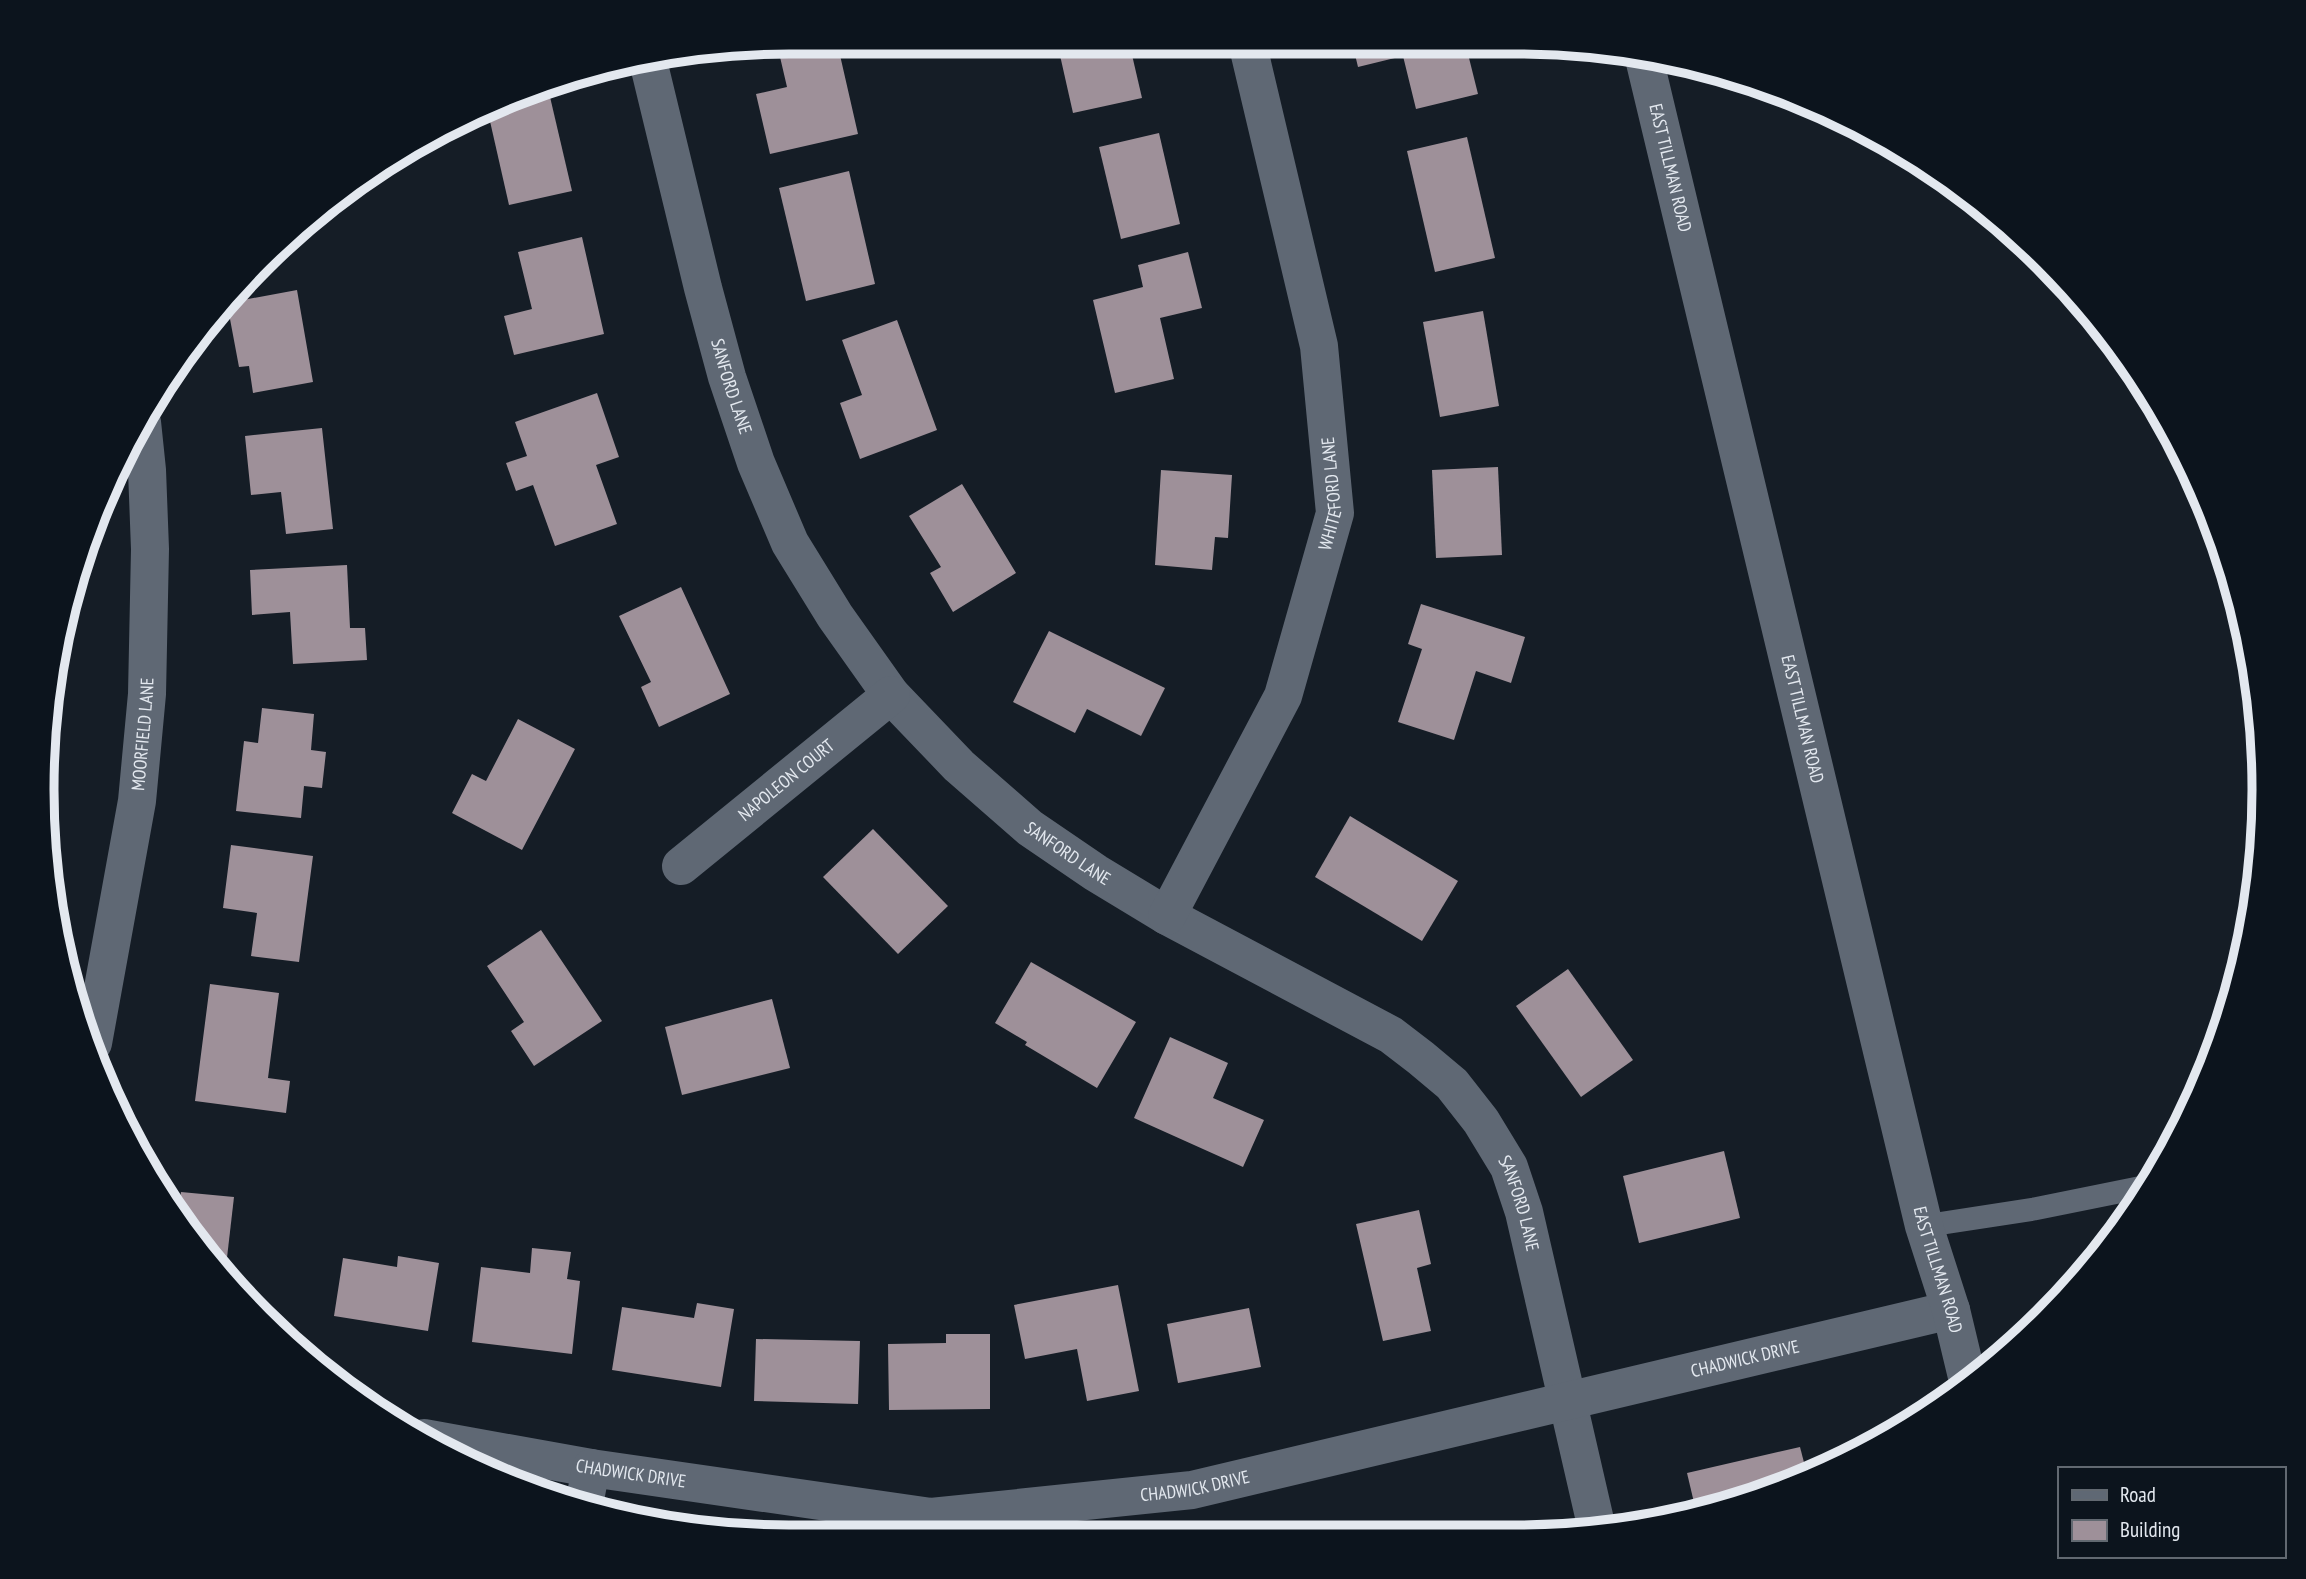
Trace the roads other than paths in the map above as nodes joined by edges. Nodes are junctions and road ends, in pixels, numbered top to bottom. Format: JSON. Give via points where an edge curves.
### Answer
{"nodes":[{"id":1,"x":1250,"y":54,"type":"edge"},
{"id":2,"x":1646,"y":66,"type":"edge"},
{"id":3,"x":650,"y":67,"type":"edge"},
{"id":4,"x":144,"y":439,"type":"edge"},
{"id":5,"x":891,"y":695,"type":"junction"},
{"id":6,"x":681,"y":866,"type":"dead end"},
{"id":7,"x":1167,"y":916,"type":"junction"},
{"id":8,"x":95,"y":1032,"type":"edge"},
{"id":9,"x":2134,"y":1189,"type":"edge"},
{"id":10,"x":1924,"y":1226,"type":"junction"},
{"id":11,"x":1951,"y":1310,"type":"junction"},
{"id":12,"x":1966,"y":1372,"type":"edge"},
{"id":13,"x":1567,"y":1400,"type":"junction"},
{"id":14,"x":469,"y":1451,"type":"edge"},
{"id":15,"x":587,"y":1486,"type":"edge"},
{"id":16,"x":1595,"y":1520,"type":"edge"}],
"edges":[{"from":1,"to":7,"type":"street","name":"WHITEFORD LANE","via":[[1319,346],[1335,513],[1283,696]]},
{"from":2,"to":10,"type":"street","name":"EAST TILLMAN ROAD"},
{"from":3,"to":5,"type":"street","name":"SANFORD LANE","via":[[703,288],[756,463],[790,543]]},
{"from":4,"to":8,"type":"street","name":"MOORFIELD LANE","via":[[150,549],[147,694],[137,801]]},
{"from":5,"to":6,"type":"street","name":"NAPOLEON COURT"},
{"from":5,"to":7,"type":"street","name":"SANFORD LANE","via":[[959,766],[1030,828]]},
{"from":7,"to":13,"type":"street","name":"SANFORD LANE","via":[[1391,1035],[1452,1084],[1509,1167],[1524,1212]]},
{"from":9,"to":10,"type":"lane"},
{"from":10,"to":11,"type":"street","name":"EAST TILLMAN ROAD"},
{"from":11,"to":12,"type":"street","name":"EAST TILLMAN ROAD"},
{"from":11,"to":13,"type":"street","name":"CHADWICK DRIVE"},
{"from":13,"to":15,"type":"street","name":"CHADWICK DRIVE","via":[[1192,1490],[931,1517]]},
{"from":13,"to":16,"type":"street","name":"SANFORD LANE"},
{"from":14,"to":15,"type":"street","name":"CHADWICK DRIVE"}]}
